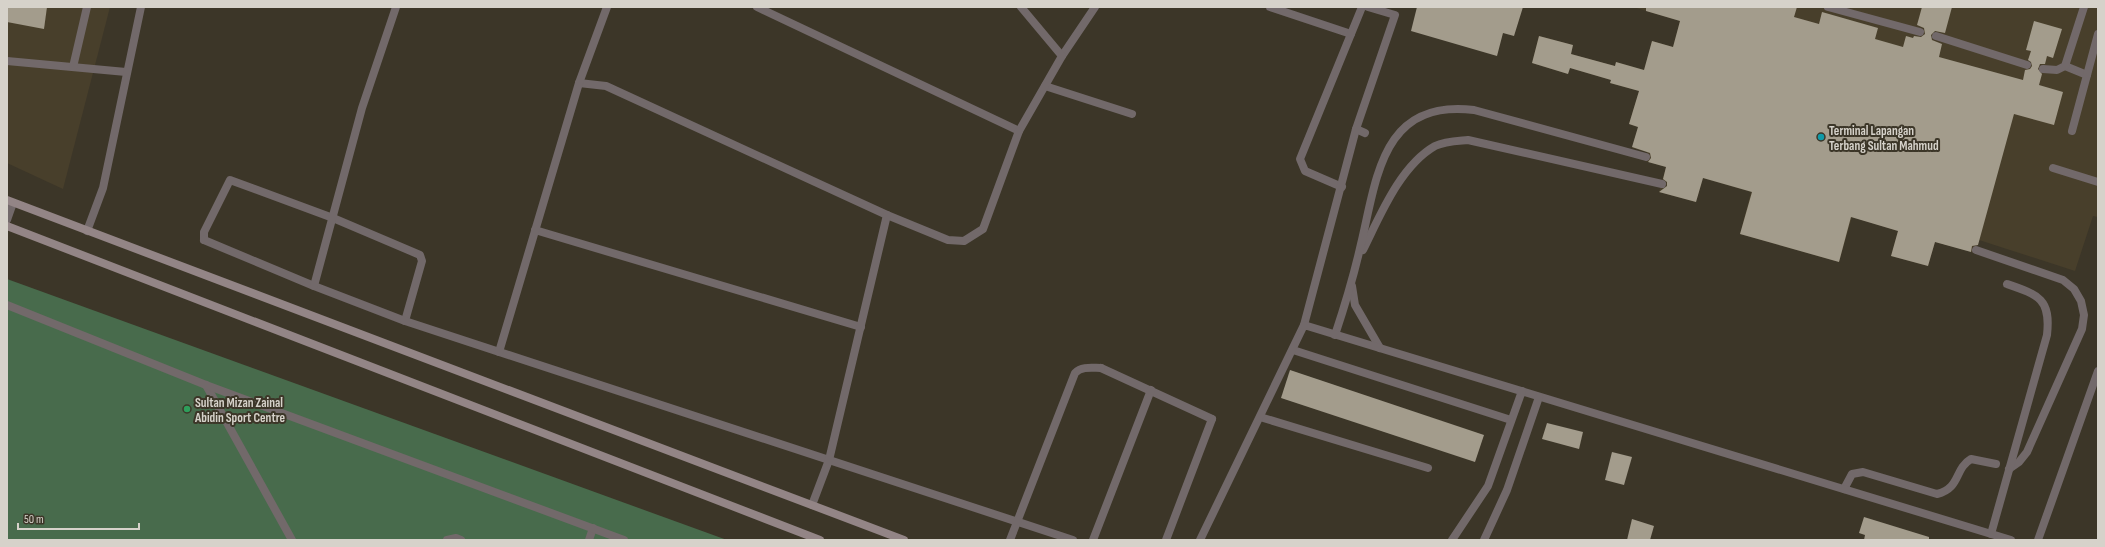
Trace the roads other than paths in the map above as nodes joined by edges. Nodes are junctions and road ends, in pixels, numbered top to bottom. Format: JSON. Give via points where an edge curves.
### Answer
{"nodes":[{"id":1,"x":87,"y":7,"type":"edge"},
{"id":2,"x":141,"y":7,"type":"edge"},
{"id":3,"x":396,"y":7,"type":"edge"},
{"id":4,"x":608,"y":7,"type":"edge"},
{"id":5,"x":757,"y":7,"type":"edge"},
{"id":6,"x":1021,"y":7,"type":"edge"},
{"id":7,"x":1095,"y":7,"type":"edge"},
{"id":8,"x":1270,"y":7,"type":"edge"},
{"id":9,"x":1362,"y":7,"type":"edge"},
{"id":10,"x":1368,"y":7,"type":"edge"},
{"id":11,"x":1828,"y":7,"type":"edge"},
{"id":12,"x":2084,"y":7,"type":"edge"},
{"id":13,"x":1920,"y":32,"type":"dead end"},
{"id":14,"x":1351,"y":34,"type":"junction"},
{"id":15,"x":2098,"y":34,"type":"edge"},
{"id":16,"x":1936,"y":36,"type":"dead end"},
{"id":17,"x":1062,"y":56,"type":"junction"},
{"id":18,"x":7,"y":61,"type":"edge"},
{"id":19,"x":2027,"y":65,"type":"dead end"},
{"id":20,"x":2065,"y":66,"type":"junction"},
{"id":21,"x":72,"y":67,"type":"junction"},
{"id":22,"x":2043,"y":69,"type":"dead end"},
{"id":23,"x":126,"y":72,"type":"junction"},
{"id":24,"x":2087,"y":75,"type":"junction"},
{"id":25,"x":579,"y":83,"type":"junction"},
{"id":26,"x":1045,"y":86,"type":"junction"},
{"id":27,"x":1132,"y":114,"type":"dead end"},
{"id":28,"x":1356,"y":129,"type":"junction"},
{"id":29,"x":1019,"y":131,"type":"junction"},
{"id":30,"x":2072,"y":131,"type":"dead end"},
{"id":31,"x":1365,"y":133,"type":"dead end"},
{"id":32,"x":1646,"y":157,"type":"dead end"},
{"id":33,"x":2053,"y":168,"type":"dead end"},
{"id":34,"x":2098,"y":182,"type":"edge"},
{"id":35,"x":1662,"y":184,"type":"dead end"},
{"id":36,"x":1342,"y":186,"type":"junction"},
{"id":37,"x":10,"y":202,"type":"edge"},
{"id":38,"x":887,"y":215,"type":"junction"},
{"id":39,"x":333,"y":218,"type":"junction"},
{"id":40,"x":7,"y":220,"type":"edge"},
{"id":41,"x":7,"y":226,"type":"edge"},
{"id":42,"x":535,"y":230,"type":"junction"},
{"id":43,"x":87,"y":231,"type":"junction"},
{"id":44,"x":1976,"y":250,"type":"dead end"},
{"id":45,"x":1357,"y":264,"type":"junction"},
{"id":46,"x":2007,"y":284,"type":"dead end"},
{"id":47,"x":1352,"y":285,"type":"junction"},
{"id":48,"x":314,"y":286,"type":"junction"},
{"id":49,"x":7,"y":305,"type":"edge"},
{"id":50,"x":405,"y":321,"type":"junction"},
{"id":51,"x":1304,"y":325,"type":"junction"},
{"id":52,"x":861,"y":327,"type":"junction"},
{"id":53,"x":1335,"y":335,"type":"junction"},
{"id":54,"x":1380,"y":348,"type":"junction"},
{"id":55,"x":1293,"y":350,"type":"junction"},
{"id":56,"x":499,"y":352,"type":"junction"},
{"id":57,"x":2098,"y":371,"type":"edge"},
{"id":58,"x":206,"y":385,"type":"junction"},
{"id":59,"x":2096,"y":388,"type":"edge"},
{"id":60,"x":1151,"y":390,"type":"junction"},
{"id":61,"x":1522,"y":391,"type":"junction"},
{"id":62,"x":1539,"y":397,"type":"junction"},
{"id":63,"x":1260,"y":417,"type":"junction"},
{"id":64,"x":1511,"y":420,"type":"junction"},
{"id":65,"x":829,"y":460,"type":"junction"},
{"id":66,"x":1996,"y":464,"type":"dead end"},
{"id":67,"x":1428,"y":468,"type":"dead end"},
{"id":68,"x":2009,"y":469,"type":"junction"},
{"id":69,"x":1844,"y":489,"type":"junction"},
{"id":70,"x":812,"y":505,"type":"junction"},
{"id":71,"x":1017,"y":522,"type":"junction"},
{"id":72,"x":593,"y":528,"type":"junction"},
{"id":73,"x":1991,"y":534,"type":"junction"},
{"id":74,"x":292,"y":540,"type":"edge"},
{"id":75,"x":447,"y":540,"type":"edge"},
{"id":76,"x":461,"y":540,"type":"edge"},
{"id":77,"x":589,"y":540,"type":"edge"},
{"id":78,"x":624,"y":540,"type":"edge"},
{"id":79,"x":820,"y":540,"type":"edge"},
{"id":80,"x":904,"y":540,"type":"edge"},
{"id":81,"x":1010,"y":540,"type":"edge"},
{"id":82,"x":1073,"y":540,"type":"edge"},
{"id":83,"x":1093,"y":540,"type":"edge"},
{"id":84,"x":1166,"y":540,"type":"edge"},
{"id":85,"x":1200,"y":540,"type":"edge"},
{"id":86,"x":1452,"y":540,"type":"edge"},
{"id":87,"x":1484,"y":540,"type":"edge"},
{"id":88,"x":2011,"y":540,"type":"edge"},
{"id":89,"x":2038,"y":540,"type":"edge"}],
"edges":[{"from":1,"to":21,"type":"street"},
{"from":2,"to":23,"type":"street"},
{"from":3,"to":39,"type":"street","via":[[362,108]]},
{"from":4,"to":25,"type":"street"},
{"from":5,"to":29,"type":"street"},
{"from":6,"to":17,"type":"street"},
{"from":7,"to":17,"type":"street"},
{"from":8,"to":14,"type":"street"},
{"from":9,"to":14,"type":"street"},
{"from":10,"to":28,"type":"street","via":[[1395,15]]},
{"from":11,"to":13,"type":"street"},
{"from":12,"to":20,"type":"street"},
{"from":14,"to":36,"type":"street","via":[[1300,159],[1305,171]]},
{"from":15,"to":24,"type":"street"},
{"from":16,"to":19,"type":"street"},
{"from":17,"to":26,"type":"street"},
{"from":18,"to":21,"type":"street"},
{"from":20,"to":22,"type":"street","via":[[2058,70]]},
{"from":20,"to":24,"type":"street"},
{"from":21,"to":23,"type":"street"},
{"from":23,"to":43,"type":"street","via":[[103,188]]},
{"from":24,"to":30,"type":"street"},
{"from":25,"to":38,"type":"street","via":[[606,86]]},
{"from":25,"to":42,"type":"street"},
{"from":26,"to":27,"type":"street"},
{"from":26,"to":29,"type":"street"},
{"from":28,"to":31,"type":"street"},
{"from":28,"to":36,"type":"street"},
{"from":29,"to":38,"type":"street","via":[[983,229],[975,236],[964,241],[948,240]]},
{"from":32,"to":45,"type":"street","via":[[1474,110],[1448,109],[1423,116],[1401,131],[1385,152]]},
{"from":33,"to":34,"type":"street"},
{"from":35,"to":45,"type":"street","via":[[1468,140],[1450,142],[1425,153],[1414,164],[1390,196]]},
{"from":36,"to":51,"type":"street"},
{"from":37,"to":40,"type":"street"},
{"from":37,"to":43,"type":"main road"},
{"from":38,"to":52,"type":"street"},
{"from":39,"to":48,"type":"street"},
{"from":39,"to":48,"type":"street","via":[[230,180],[204,232],[204,240]]},
{"from":39,"to":50,"type":"street","via":[[420,254],[422,261]]},
{"from":41,"to":79,"type":"main road"},
{"from":42,"to":52,"type":"street"},
{"from":42,"to":56,"type":"street"},
{"from":43,"to":70,"type":"main road"},
{"from":44,"to":68,"type":"street","via":[[2057,276],[2074,289],[2081,301],[2084,315],[2082,329],[2027,452]]},
{"from":45,"to":47,"type":"street"},
{"from":46,"to":68,"type":"street","via":[[2033,293],[2044,305],[2049,318],[2047,335]]},
{"from":47,"to":53,"type":"street"},
{"from":47,"to":54,"type":"street","via":[[1355,305]]},
{"from":48,"to":50,"type":"street"},
{"from":49,"to":58,"type":"street"},
{"from":50,"to":56,"type":"street"},
{"from":51,"to":53,"type":"street"},
{"from":51,"to":55,"type":"street"},
{"from":52,"to":65,"type":"street"},
{"from":53,"to":54,"type":"street"},
{"from":54,"to":61,"type":"street"},
{"from":55,"to":63,"type":"street"},
{"from":55,"to":64,"type":"street"},
{"from":56,"to":65,"type":"street"},
{"from":57,"to":59,"type":"street"},
{"from":58,"to":72,"type":"street"},
{"from":58,"to":74,"type":"street"},
{"from":59,"to":89,"type":"street"},
{"from":60,"to":71,"type":"street","via":[[1102,368],[1079,369],[1075,373]]},
{"from":60,"to":83,"type":"street"},
{"from":60,"to":84,"type":"street","via":[[1212,419]]},
{"from":61,"to":62,"type":"street"},
{"from":61,"to":64,"type":"street"},
{"from":62,"to":69,"type":"street"},
{"from":62,"to":87,"type":"street","via":[[1506,490]]},
{"from":63,"to":67,"type":"street"},
{"from":63,"to":85,"type":"street"},
{"from":64,"to":86,"type":"street","via":[[1488,486]]},
{"from":65,"to":70,"type":"street"},
{"from":65,"to":71,"type":"street"},
{"from":66,"to":69,"type":"street","via":[[1972,459],[1964,463],[1954,485],[1947,492],[1937,494],[1863,472],[1852,474]]},
{"from":68,"to":73,"type":"street"},
{"from":69,"to":73,"type":"street"},
{"from":70,"to":80,"type":"main road"},
{"from":71,"to":81,"type":"street"},
{"from":71,"to":82,"type":"street"},
{"from":72,"to":77,"type":"street"},
{"from":72,"to":78,"type":"street"},
{"from":73,"to":88,"type":"street"},
{"from":75,"to":76,"type":"street"}]}
